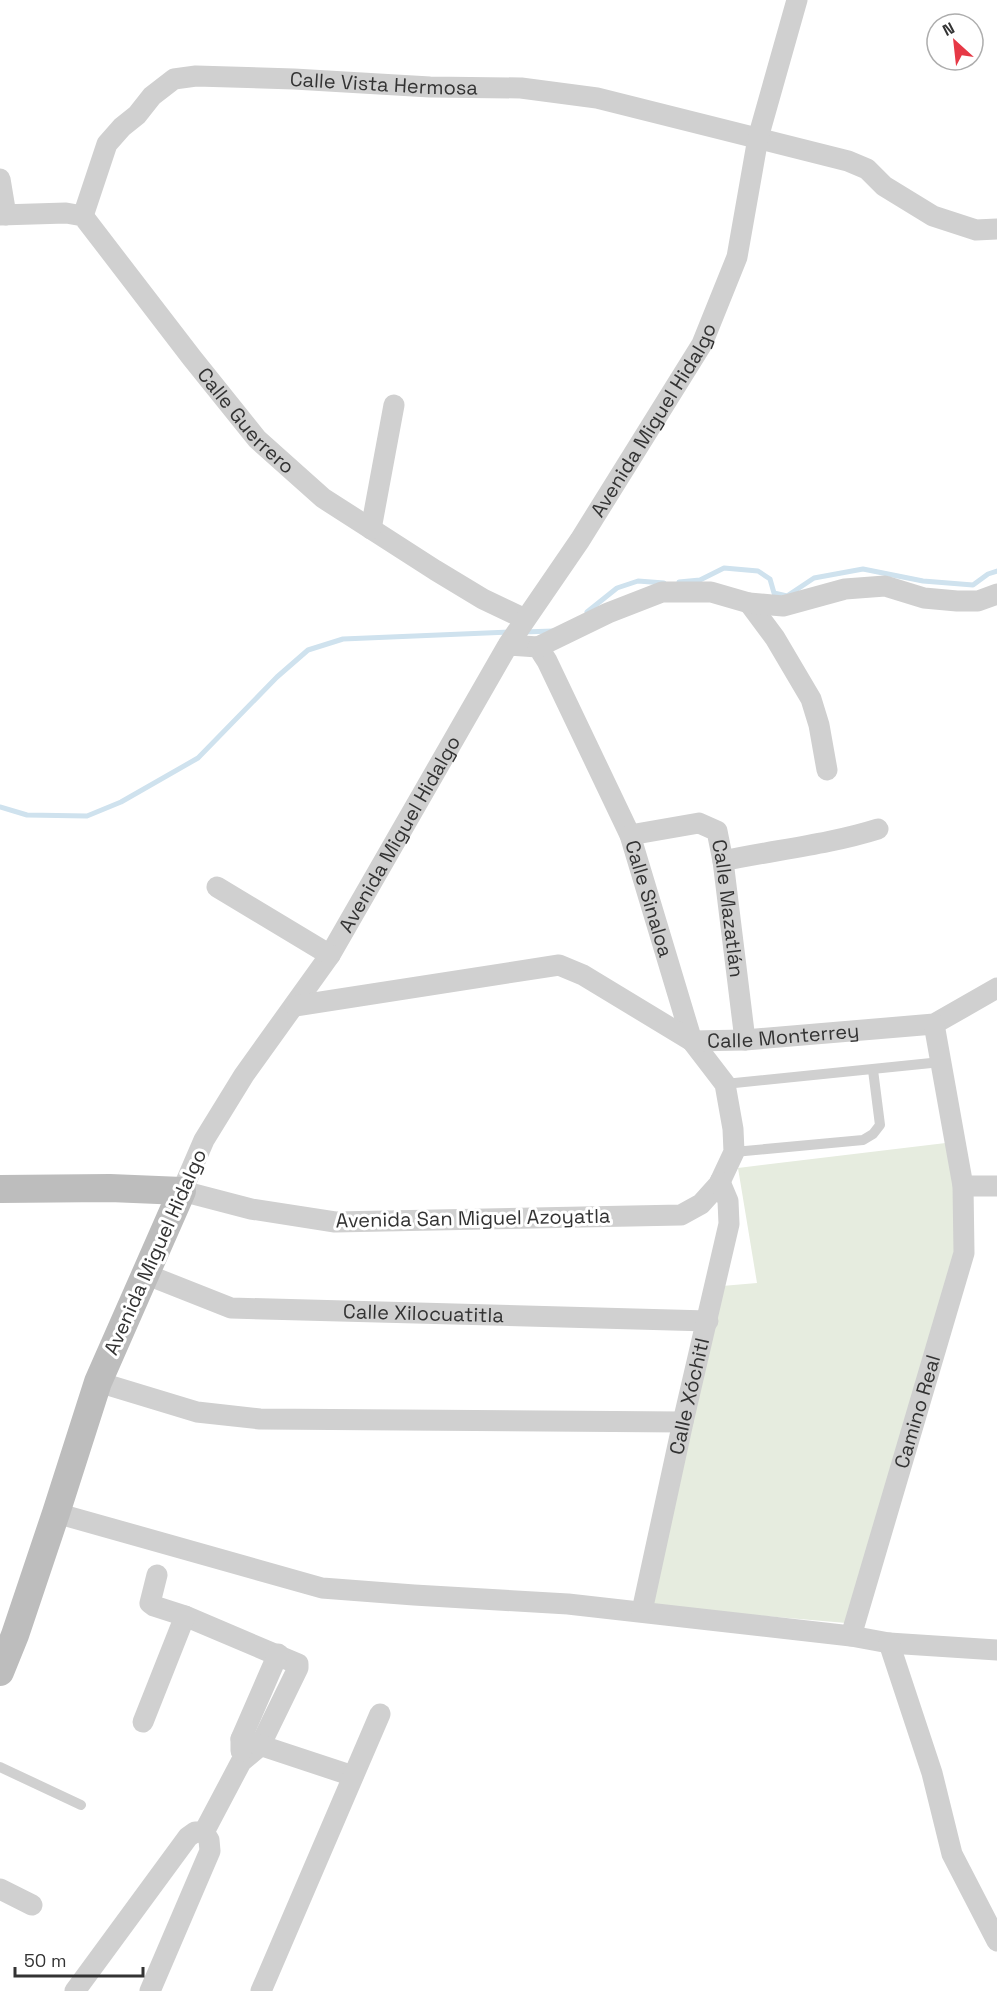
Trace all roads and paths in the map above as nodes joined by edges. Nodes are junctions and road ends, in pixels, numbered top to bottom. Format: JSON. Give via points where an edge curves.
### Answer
{"nodes":[{"id":1,"x":797,"y":0,"type":"edge"},
{"id":2,"x":758,"y":138,"type":"junction"},
{"id":3,"x":0,"y":179,"type":"edge"},
{"id":4,"x":3,"y":215,"type":"edge"},
{"id":5,"x":83,"y":216,"type":"junction"},
{"id":6,"x":997,"y":229,"type":"edge"},
{"id":7,"x":394,"y":405,"type":"dead end"},
{"id":8,"x":371,"y":529,"type":"junction"},
{"id":9,"x":997,"y":594,"type":"edge"},
{"id":10,"x":749,"y":603,"type":"junction"},
{"id":11,"x":525,"y":619,"type":"junction"},
{"id":12,"x":508,"y":645,"type":"junction"},
{"id":13,"x":538,"y":648,"type":"junction"},
{"id":14,"x":827,"y":770,"type":"dead end"},
{"id":15,"x":878,"y":830,"type":"dead end"},
{"id":16,"x":630,"y":835,"type":"junction"},
{"id":17,"x":723,"y":861,"type":"junction"},
{"id":18,"x":217,"y":887,"type":"dead end"},
{"id":19,"x":330,"y":955,"type":"junction"},
{"id":20,"x":997,"y":988,"type":"edge"},
{"id":21,"x":295,"y":1006,"type":"junction"},
{"id":22,"x":934,"y":1024,"type":"junction"},
{"id":23,"x":692,"y":1041,"type":"junction"},
{"id":24,"x":745,"y":1041,"type":"junction"},
{"id":25,"x":941,"y":1062,"type":"junction"},
{"id":26,"x":873,"y":1070,"type":"junction"},
{"id":27,"x":724,"y":1084,"type":"junction"},
{"id":28,"x":734,"y":1152,"type":"junction"},
{"id":29,"x":720,"y":1183,"type":"junction"},
{"id":30,"x":963,"y":1186,"type":"junction"},
{"id":31,"x":997,"y":1186,"type":"edge"},
{"id":32,"x":0,"y":1189,"type":"edge"},
{"id":33,"x":182,"y":1191,"type":"junction"},
{"id":34,"x":146,"y":1274,"type":"junction"},
{"id":35,"x":708,"y":1321,"type":"junction"},
{"id":36,"x":98,"y":1382,"type":"junction"},
{"id":37,"x":683,"y":1422,"type":"junction"},
{"id":38,"x":56,"y":1513,"type":"junction"},
{"id":39,"x":157,"y":1575,"type":"dead end"},
{"id":40,"x":642,"y":1611,"type":"junction"},
{"id":41,"x":185,"y":1616,"type":"junction"},
{"id":42,"x":851,"y":1636,"type":"junction"},
{"id":43,"x":889,"y":1643,"type":"junction"},
{"id":44,"x":997,"y":1650,"type":"edge"},
{"id":45,"x":0,"y":1672,"type":"edge"},
{"id":46,"x":380,"y":1714,"type":"dead end"},
{"id":47,"x":143,"y":1722,"type":"dead end"},
{"id":48,"x":250,"y":1742,"type":"junction"},
{"id":49,"x":0,"y":1767,"type":"edge"},
{"id":50,"x":353,"y":1776,"type":"junction"},
{"id":51,"x":81,"y":1804,"type":"dead end"},
{"id":52,"x":204,"y":1832,"type":"junction"},
{"id":53,"x":0,"y":1889,"type":"edge"},
{"id":54,"x":32,"y":1905,"type":"dead end"},
{"id":55,"x":997,"y":1941,"type":"edge"},
{"id":56,"x":75,"y":1991,"type":"edge"},
{"id":57,"x":150,"y":1991,"type":"edge"},
{"id":58,"x":261,"y":1991,"type":"edge"}],
"edges":[{"from":1,"to":2,"type":"street","name":"Avenida Miguel Hidalgo"},
{"from":2,"to":5,"type":"street","name":"Calle Vista Hermosa","via":[[597,98],[521,88],[196,76],[174,79],[152,96],[107,144]]},
{"from":2,"to":6,"type":"street","name":"Calle Vista Hermosa","via":[[867,169],[884,186],[933,216],[976,230]]},
{"from":2,"to":11,"type":"street","name":"Avenida Miguel Hidalgo","via":[[737,256],[702,344],[580,540]]},
{"from":3,"to":4,"type":"street"},
{"from":4,"to":5,"type":"street"},
{"from":5,"to":8,"type":"street","name":"Calle Guerrero","via":[[257,439],[323,498]]},
{"from":7,"to":8,"type":"street"},
{"from":8,"to":11,"type":"street","name":"Calle Guerrero","via":[[483,599]]},
{"from":9,"to":10,"type":"street","via":[[978,601],[957,601],[924,598],[885,586],[845,589],[783,606]]},
{"from":10,"to":13,"type":"street","via":[[711,592],[662,592],[608,613]]},
{"from":10,"to":14,"type":"street","via":[[811,699]]},
{"from":11,"to":12,"type":"street","name":"Avenida Miguel Hidalgo"},
{"from":12,"to":13,"type":"street"},
{"from":12,"to":19,"type":"street","name":"Avenida Miguel Hidalgo"},
{"from":13,"to":16,"type":"street","name":"Calle Sinaloa"},
{"from":15,"to":17,"type":"street","via":[[844,840]]},
{"from":16,"to":17,"type":"street","name":"Calle Mazatlán","via":[[699,823],[717,831]]},
{"from":16,"to":23,"type":"street","name":"Calle Sinaloa"},
{"from":17,"to":24,"type":"street","name":"Calle Mazatlán"},
{"from":18,"to":19,"type":"street"},
{"from":19,"to":21,"type":"street","name":"Avenida Miguel Hidalgo"},
{"from":20,"to":22,"type":"street","name":"Calle Monterrey"},
{"from":21,"to":23,"type":"street","name":"Calle Monterrey","via":[[559,965],[583,975]]},
{"from":21,"to":33,"type":"street","name":"Avenida Miguel Hidalgo","via":[[244,1075],[204,1140]]},
{"from":22,"to":24,"type":"street","name":"Calle Monterrey"},
{"from":22,"to":25,"type":"street","name":"Camino Real"},
{"from":23,"to":24,"type":"street","name":"Calle Monterrey"},
{"from":23,"to":27,"type":"street","name":"Calle Sinaloa"},
{"from":25,"to":26,"type":"lane"},
{"from":25,"to":30,"type":"street","name":"Camino Real"},
{"from":26,"to":27,"type":"lane"},
{"from":26,"to":28,"type":"lane","via":[[880,1125],[873,1134],[862,1140]]},
{"from":27,"to":28,"type":"street","name":"Calle Sinaloa"},
{"from":28,"to":29,"type":"street","name":"Calle Sinaloa"},
{"from":29,"to":33,"type":"street","name":"Avenida San Miguel Azoyatla","via":[[701,1204],[681,1215],[347,1222],[251,1209]]},
{"from":29,"to":35,"type":"street","name":"Calle Xóchitl","via":[[728,1201],[729,1224]]},
{"from":30,"to":31,"type":"street"},
{"from":30,"to":42,"type":"street","name":"Camino Real","via":[[964,1253],[957,1282]]},
{"from":32,"to":33,"type":"street"},
{"from":33,"to":34,"type":"street","name":"Avenida Miguel Hidalgo"},
{"from":34,"to":35,"type":"street","name":"Calle Xilocuatitla","via":[[231,1308]]},
{"from":34,"to":36,"type":"street","name":"Avenida Miguel Hidalgo"},
{"from":35,"to":37,"type":"street","name":"Calle Xóchitl"},
{"from":36,"to":37,"type":"street","via":[[197,1412],[260,1419]]},
{"from":36,"to":38,"type":"street","name":"Avenida Miguel Hidalgo"},
{"from":37,"to":40,"type":"street","name":"Calle Xóchitl"},
{"from":38,"to":40,"type":"street","via":[[322,1588]]},
{"from":38,"to":45,"type":"street","name":"Avenida Miguel Hidalgo"},
{"from":39,"to":41,"type":"street","via":[[150,1603]]},
{"from":40,"to":42,"type":"street"},
{"from":41,"to":47,"type":"street"},
{"from":41,"to":48,"type":"street","via":[[296,1662],[298,1668]]},
{"from":42,"to":43,"type":"street"},
{"from":43,"to":44,"type":"street"},
{"from":43,"to":55,"type":"street","via":[[932,1773],[952,1854]]},
{"from":46,"to":50,"type":"street"},
{"from":48,"to":50,"type":"street"},
{"from":48,"to":52,"type":"street"},
{"from":49,"to":51,"type":"lane"},
{"from":50,"to":58,"type":"street"},
{"from":52,"to":56,"type":"street","via":[[188,1837]]},
{"from":52,"to":57,"type":"street","via":[[210,1851]]},
{"from":53,"to":54,"type":"street"}]}
